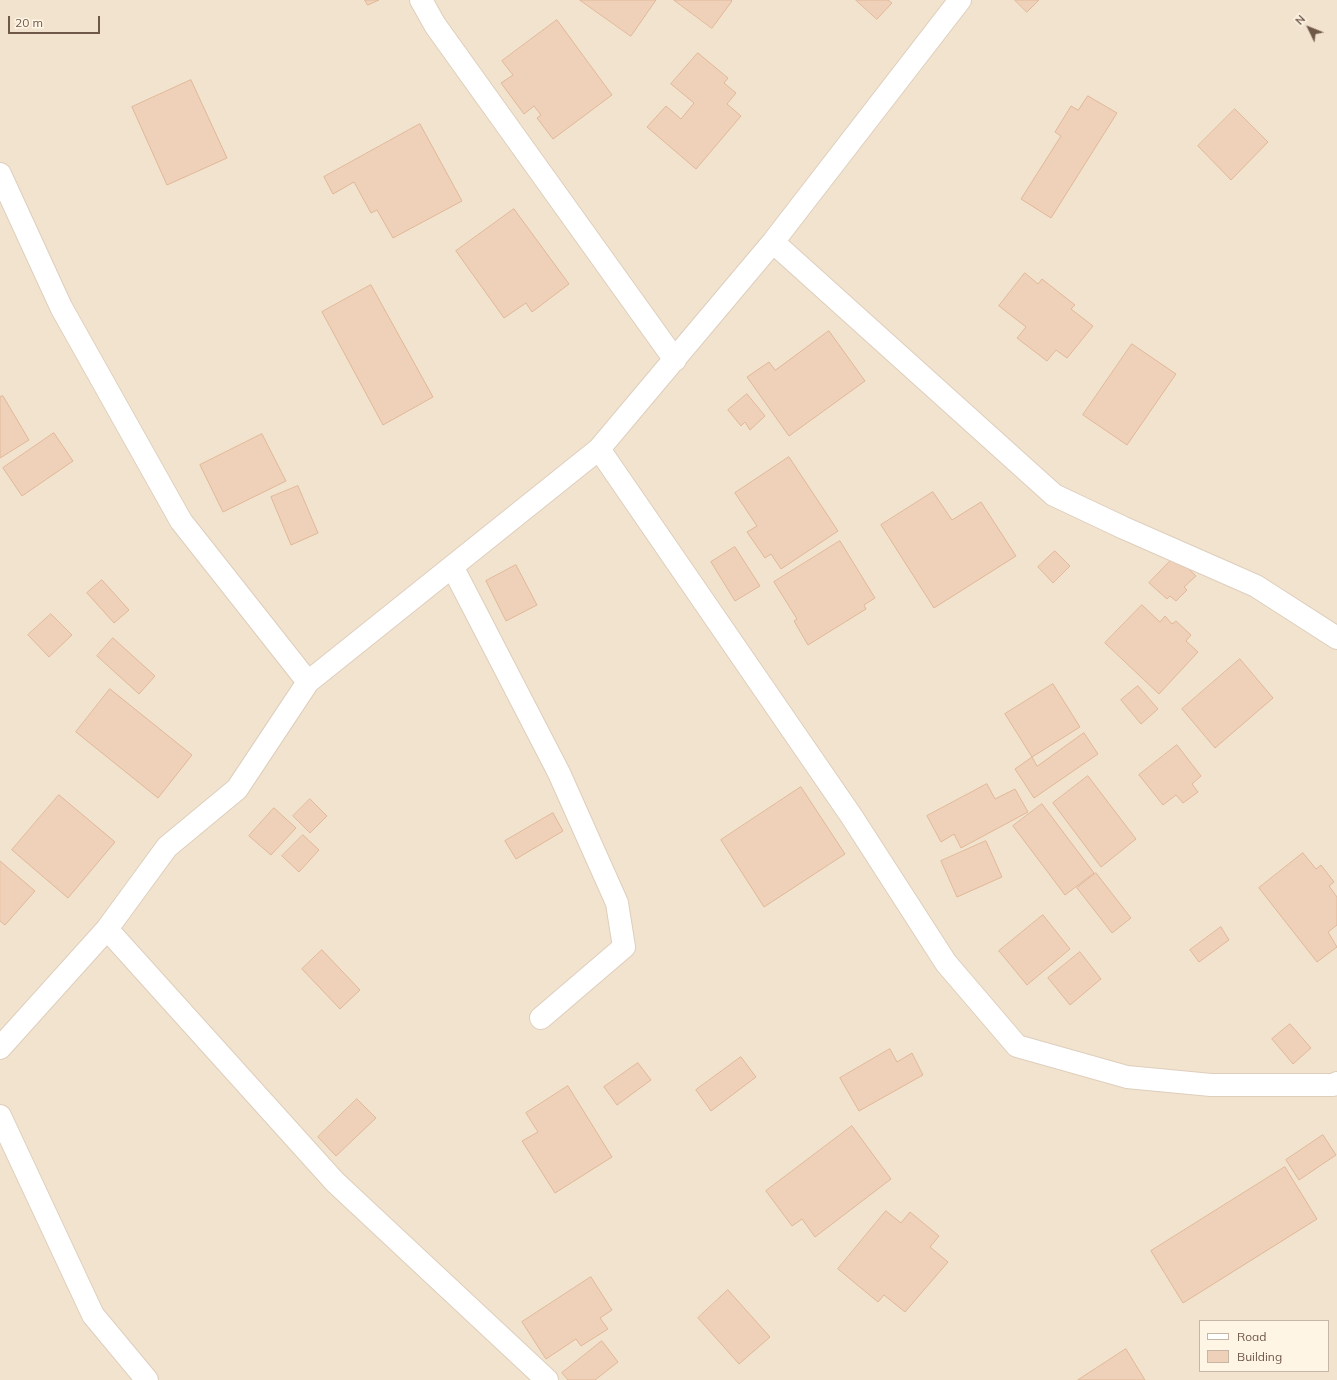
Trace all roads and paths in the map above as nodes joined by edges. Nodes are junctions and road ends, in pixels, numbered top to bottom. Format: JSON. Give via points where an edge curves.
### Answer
{"nodes":[{"id":1,"x":421,"y":0,"type":"edge"},
{"id":2,"x":960,"y":0,"type":"edge"},
{"id":3,"x":0,"y":174,"type":"edge"},
{"id":4,"x":773,"y":242,"type":"junction"},
{"id":5,"x":675,"y":360,"type":"junction"},
{"id":6,"x":599,"y":449,"type":"junction"},
{"id":7,"x":453,"y":568,"type":"junction"},
{"id":8,"x":1337,"y":638,"type":"edge"},
{"id":9,"x":308,"y":682,"type":"junction"},
{"id":10,"x":107,"y":928,"type":"junction"},
{"id":11,"x":541,"y":1018,"type":"dead end"},
{"id":12,"x":0,"y":1048,"type":"edge"},
{"id":13,"x":1337,"y":1082,"type":"edge"},
{"id":14,"x":0,"y":1116,"type":"edge"},
{"id":15,"x":147,"y":1380,"type":"edge"},
{"id":16,"x":547,"y":1380,"type":"edge"}],
"edges":[{"from":1,"to":5,"type":"street","via":[[435,25]]},
{"from":2,"to":4,"type":"street"},
{"from":3,"to":9,"type":"street","via":[[61,307],[181,521]]},
{"from":4,"to":5,"type":"street"},
{"from":4,"to":8,"type":"street","via":[[1054,495],[1256,586]]},
{"from":5,"to":6,"type":"street"},
{"from":6,"to":7,"type":"street"},
{"from":6,"to":13,"type":"street","via":[[852,817],[946,963],[1017,1046],[1127,1077],[1211,1085],[1333,1085]]},
{"from":7,"to":9,"type":"street"},
{"from":7,"to":11,"type":"street","via":[[559,773],[617,903],[624,947]]},
{"from":9,"to":10,"type":"street","via":[[237,789],[166,847]]},
{"from":10,"to":12,"type":"street"},
{"from":10,"to":16,"type":"street","via":[[335,1182]]},
{"from":14,"to":15,"type":"street","via":[[93,1315]]}]}
